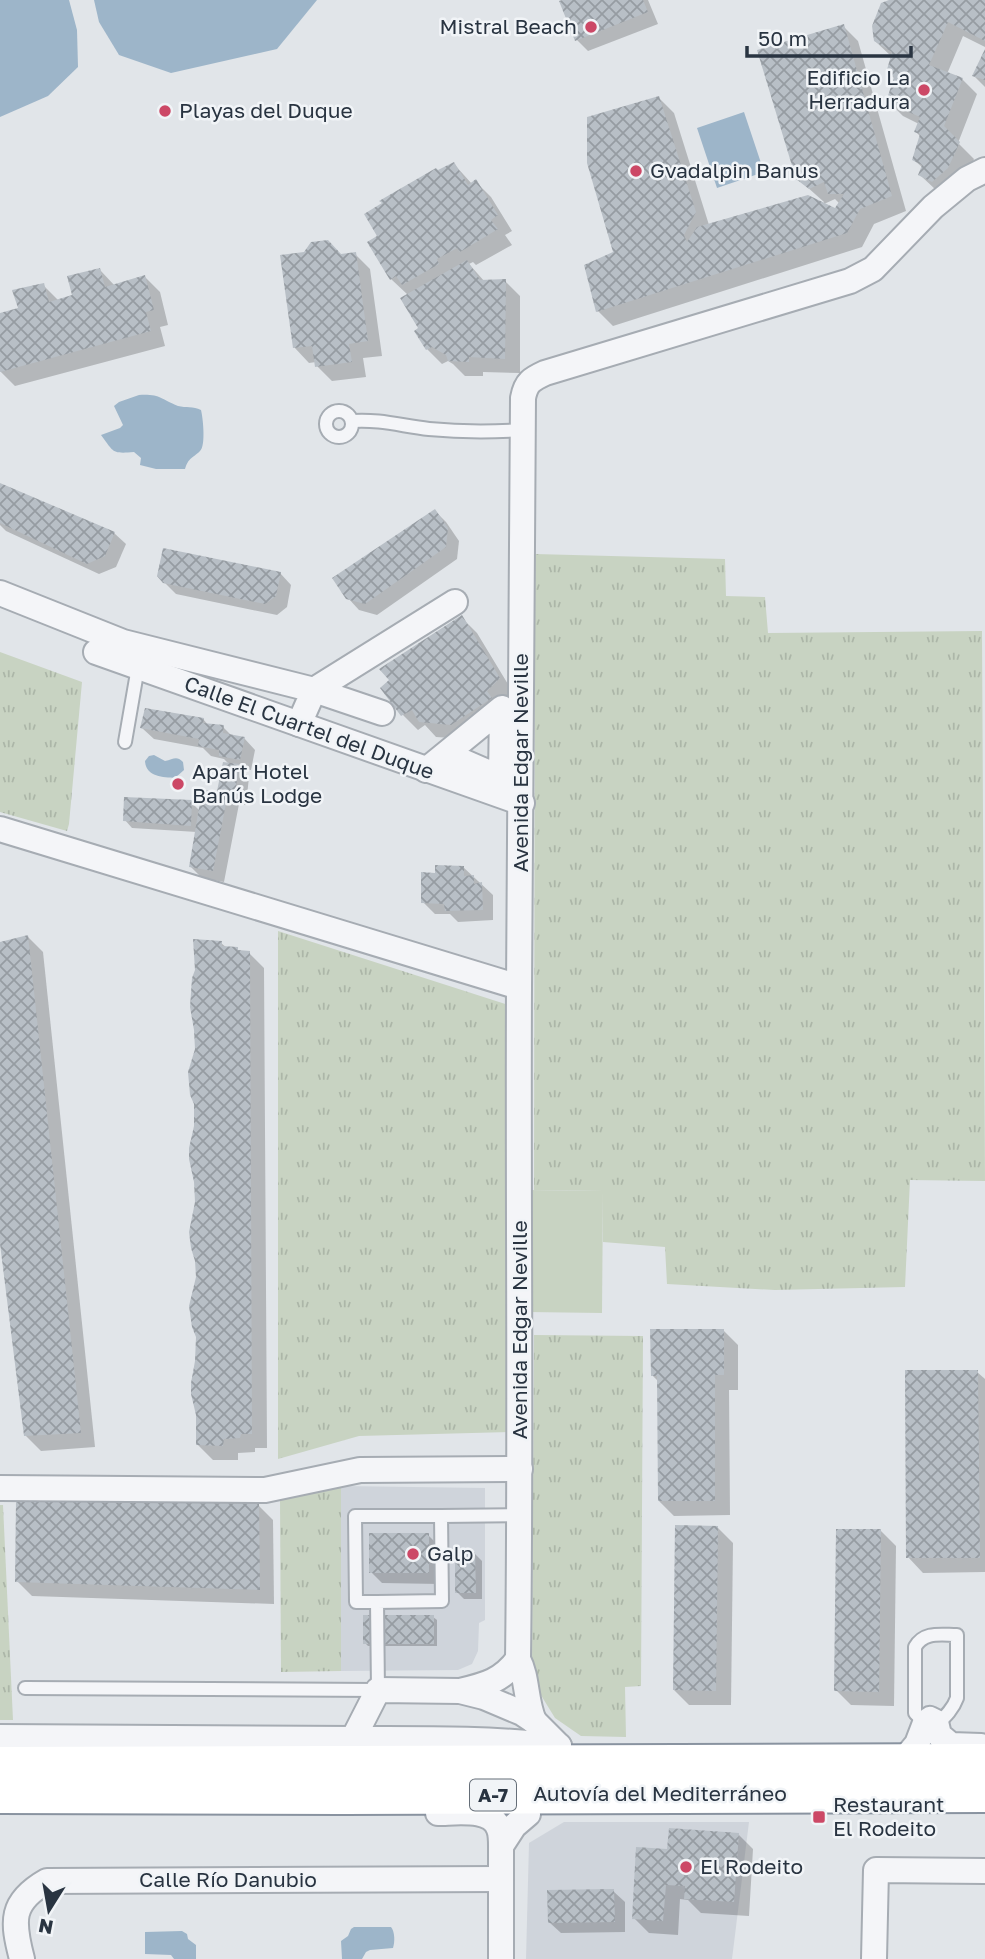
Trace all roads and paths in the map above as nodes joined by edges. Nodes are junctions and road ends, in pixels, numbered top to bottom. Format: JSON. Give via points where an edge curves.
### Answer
{"nodes":[{"id":1,"x":985,"y":170,"type":"edge"},
{"id":2,"x":523,"y":418,"type":"junction"},
{"id":3,"x":352,"y":421,"type":"dead end"},
{"id":4,"x":0,"y":593,"type":"edge"},
{"id":5,"x":455,"y":602,"type":"dead end"},
{"id":6,"x":96,"y":652,"type":"dead end"},
{"id":7,"x":138,"y":667,"type":"junction"},
{"id":8,"x":314,"y":690,"type":"junction"},
{"id":9,"x":382,"y":713,"type":"dead end"},
{"id":10,"x":299,"y":724,"type":"junction"},
{"id":11,"x":125,"y":741,"type":"dead end"},
{"id":12,"x":446,"y":754,"type":"dead end"},
{"id":13,"x":426,"y":770,"type":"junction"},
{"id":14,"x":522,"y":803,"type":"junction"},
{"id":15,"x":0,"y":830,"type":"edge"},
{"id":16,"x":519,"y":987,"type":"junction"},
{"id":17,"x":520,"y":1469,"type":"junction"},
{"id":18,"x":0,"y":1488,"type":"edge"},
{"id":19,"x":520,"y":1515,"type":"junction"},
{"id":20,"x":441,"y":1516,"type":"junction"},
{"id":21,"x":377,"y":1602,"type":"junction"},
{"id":22,"x":518,"y":1659,"type":"junction"},
{"id":23,"x":25,"y":1688,"type":"dead end"},
{"id":24,"x":378,"y":1690,"type":"junction"},
{"id":25,"x":460,"y":1691,"type":"junction"},
{"id":26,"x":931,"y":1724,"type":"junction"},
{"id":27,"x":547,"y":1734,"type":"junction"},
{"id":28,"x":0,"y":1737,"type":"edge"},
{"id":29,"x":353,"y":1740,"type":"junction"},
{"id":30,"x":985,"y":1746,"type":"edge"},
{"id":31,"x":901,"y":1763,"type":"junction"},
{"id":32,"x":985,"y":1763,"type":"edge"},
{"id":33,"x":794,"y":1764,"type":"junction"},
{"id":34,"x":0,"y":1766,"type":"edge"},
{"id":35,"x":985,"y":1793,"type":"edge"},
{"id":36,"x":0,"y":1794,"type":"edge"},
{"id":37,"x":194,"y":1795,"type":"junction"},
{"id":38,"x":292,"y":1795,"type":"junction"},
{"id":39,"x":574,"y":1795,"type":"junction"},
{"id":40,"x":68,"y":1812,"type":"junction"},
{"id":41,"x":0,"y":1813,"type":"edge"},
{"id":42,"x":444,"y":1813,"type":"junction"},
{"id":43,"x":528,"y":1814,"type":"joint"},
{"id":44,"x":501,"y":1846,"type":"junction"},
{"id":45,"x":985,"y":1871,"type":"edge"},
{"id":46,"x":501,"y":1879,"type":"junction"},
{"id":47,"x":22,"y":1959,"type":"edge"},
{"id":48,"x":501,"y":1959,"type":"edge"},
{"id":49,"x":874,"y":1959,"type":"edge"}],
"edges":[{"from":1,"to":2,"type":"street","name":"Avenida Edgar Neville","via":[[933,207],[873,269],[850,281],[545,373],[529,381],[525,389]]},
{"from":2,"to":3,"type":"lane","via":[[494,432]]},
{"from":2,"to":14,"type":"street","name":"Avenida Edgar Neville"},
{"from":4,"to":8,"type":"street","via":[[124,642]]},
{"from":5,"to":8,"type":"street"},
{"from":6,"to":7,"type":"street","name":"Calle El Cuartel del Duque"},
{"from":7,"to":10,"type":"street","name":"Calle El Cuartel del Duque"},
{"from":7,"to":11,"type":"lane"},
{"from":8,"to":9,"type":"street"},
{"from":8,"to":10,"type":"street"},
{"from":10,"to":13,"type":"street","name":"Calle El Cuartel del Duque"},
{"from":12,"to":13,"type":"street"},
{"from":13,"to":14,"type":"street","name":"Calle El Cuartel del Duque"},
{"from":14,"to":16,"type":"street","name":"Avenida Edgar Neville"},
{"from":15,"to":16,"type":"street"},
{"from":16,"to":17,"type":"street","name":"Avenida Edgar Neville"},
{"from":17,"to":18,"type":"street","via":[[360,1470],[265,1490]]},
{"from":17,"to":19,"type":"street","name":"Avenida Edgar Neville"},
{"from":19,"to":20,"type":"lane"},
{"from":19,"to":22,"type":"street","name":"Avenida Edgar Neville"},
{"from":20,"to":21,"type":"lane","via":[[442,1601]]},
{"from":20,"to":21,"type":"lane","via":[[355,1516],[356,1602]]},
{"from":21,"to":24,"type":"lane"},
{"from":22,"to":25,"type":"street","via":[[502,1677]]},
{"from":22,"to":27,"type":"street","name":"Avenida Edgar Neville","via":[[524,1670],[529,1710]]},
{"from":23,"to":24,"type":"lane"},
{"from":24,"to":25,"type":"street"},
{"from":24,"to":29,"type":"street"},
{"from":25,"to":27,"type":"street","via":[[507,1706]]},
{"from":26,"to":26,"type":"lane","via":[[948,1714],[957,1698],[957,1635],[928,1636],[915,1647],[915,1713]]},
{"from":26,"to":30,"type":"street","via":[[951,1745]]},
{"from":26,"to":31,"type":"street"},
{"from":27,"to":29,"type":"street","via":[[513,1741]]},
{"from":27,"to":33,"type":"highway","via":[[582,1751],[723,1755]]},
{"from":28,"to":29,"type":"street"},
{"from":31,"to":32,"type":"highway","name":"Autovía del Mediterráneo","number":"A-7"},
{"from":31,"to":33,"type":"highway","name":"Autovía del Mediterráneo","number":"A-7"},
{"from":33,"to":34,"type":"highway","name":"Autovía del Mediterráneo","number":"A-7"},
{"from":35,"to":39,"type":"highway","name":"Autovía del Mediterráneo","number":"A-7"},
{"from":36,"to":37,"type":"highway","name":"Autovía del Mediterráneo","number":"A-7"},
{"from":37,"to":38,"type":"highway","name":"Autovía del Mediterráneo","number":"A-7"},
{"from":37,"to":40,"type":"highway"},
{"from":38,"to":39,"type":"highway","name":"Autovía del Mediterráneo","number":"A-7"},
{"from":38,"to":42,"type":"highway"},
{"from":39,"to":43,"type":"highway"},
{"from":40,"to":41,"type":"street"},
{"from":40,"to":42,"type":"street"},
{"from":42,"to":44,"type":"street","via":[[493,1819]]},
{"from":43,"to":44,"type":"street"},
{"from":44,"to":46,"type":"street"},
{"from":45,"to":49,"type":"street","via":[[876,1870]]},
{"from":46,"to":47,"type":"street","name":"Calle Río Danubio","via":[[47,1881],[29,1891],[18,1910],[15,1931]]},
{"from":46,"to":48,"type":"street"}]}
